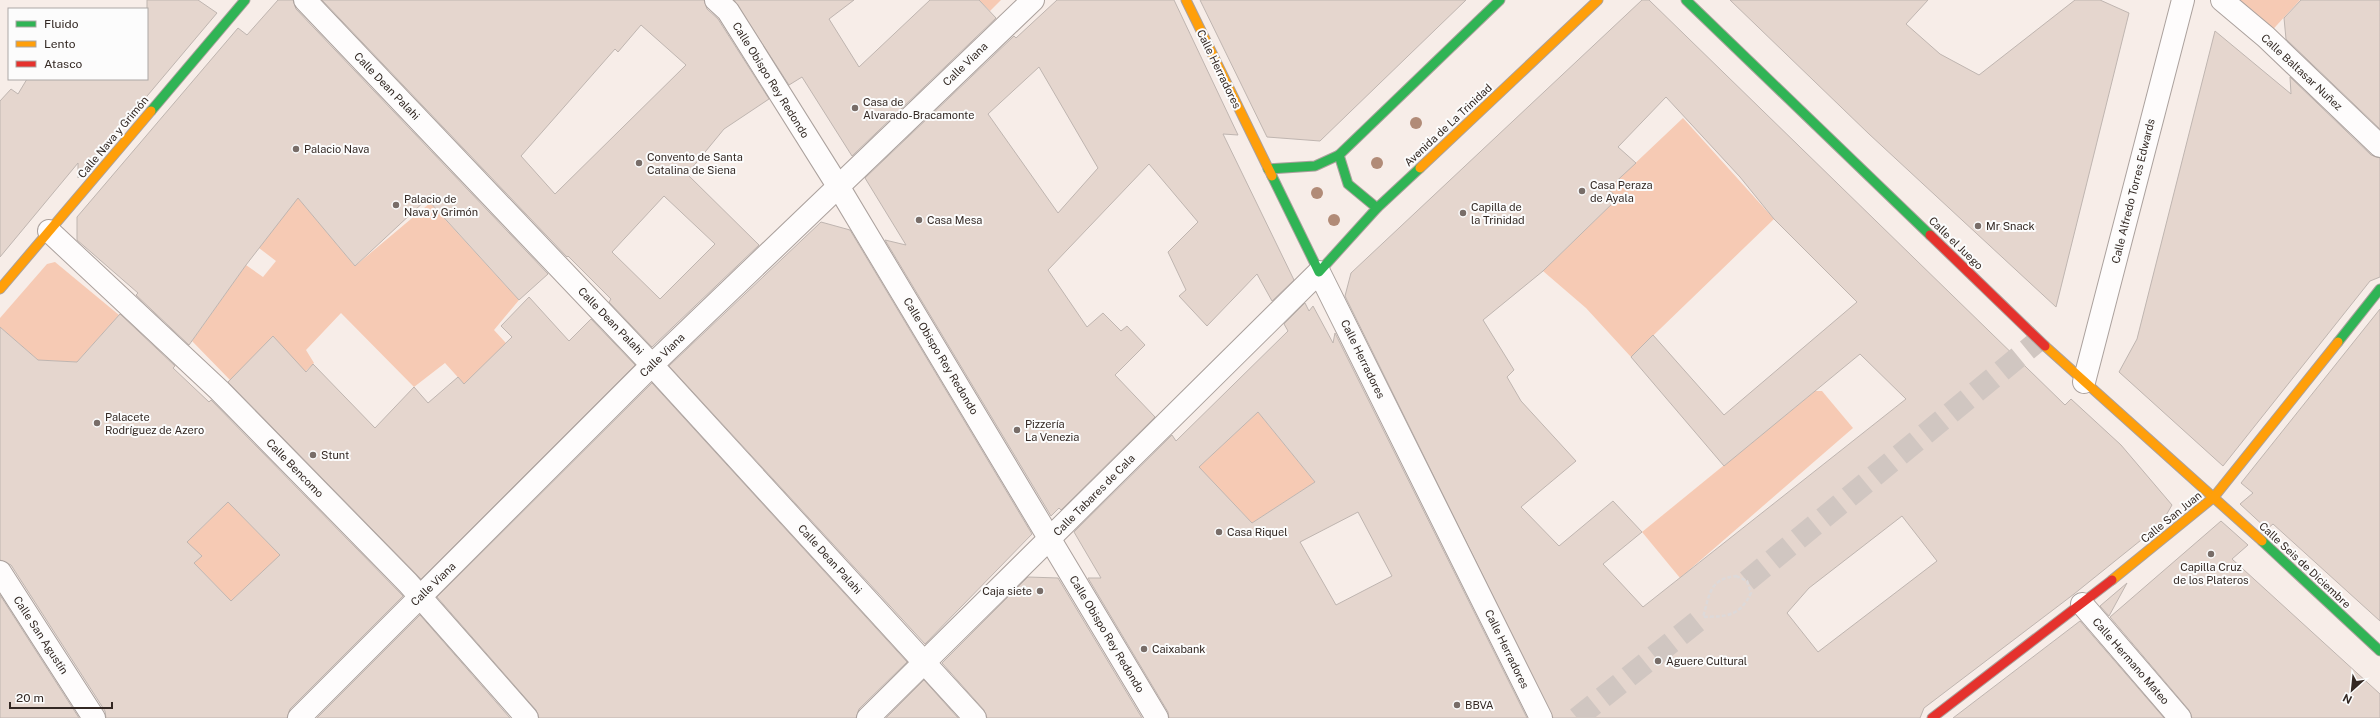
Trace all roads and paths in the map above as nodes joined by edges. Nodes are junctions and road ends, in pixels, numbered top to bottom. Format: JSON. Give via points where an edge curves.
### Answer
{"nodes":[{"id":1,"x":245,"y":0,"type":"edge"},
{"id":2,"x":305,"y":0,"type":"edge"},
{"id":3,"x":716,"y":0,"type":"edge"},
{"id":4,"x":1033,"y":0,"type":"edge"},
{"id":5,"x":1186,"y":0,"type":"edge"},
{"id":6,"x":1500,"y":0,"type":"edge"},
{"id":7,"x":1598,"y":0,"type":"edge"},
{"id":8,"x":1686,"y":0,"type":"edge"},
{"id":9,"x":2183,"y":0,"type":"edge"},
{"id":10,"x":2222,"y":0,"type":"edge"},
{"id":11,"x":2380,"y":146,"type":"edge"},
{"id":12,"x":1339,"y":155,"type":"junction"},
{"id":13,"x":1268,"y":169,"type":"junction"},
{"id":14,"x":838,"y":186,"type":"junction"},
{"id":15,"x":1377,"y":208,"type":"junction"},
{"id":16,"x":49,"y":231,"type":"junction"},
{"id":17,"x":1319,"y":272,"type":"junction"},
{"id":18,"x":0,"y":289,"type":"edge"},
{"id":19,"x":2380,"y":289,"type":"edge"},
{"id":20,"x":652,"y":364,"type":"junction"},
{"id":21,"x":2084,"y":382,"type":"junction"},
{"id":22,"x":2214,"y":497,"type":"junction"},
{"id":23,"x":1050,"y":538,"type":"junction"},
{"id":24,"x":0,"y":572,"type":"edge"},
{"id":25,"x":1747,"y":581,"type":"joint"},
{"id":26,"x":419,"y":598,"type":"junction"},
{"id":27,"x":2082,"y":604,"type":"junction"},
{"id":28,"x":2380,"y":651,"type":"edge"},
{"id":29,"x":924,"y":663,"type":"junction"},
{"id":30,"x":94,"y":718,"type":"edge"},
{"id":31,"x":299,"y":718,"type":"edge"},
{"id":32,"x":527,"y":718,"type":"edge"},
{"id":33,"x":868,"y":718,"type":"edge"},
{"id":34,"x":975,"y":718,"type":"edge"},
{"id":35,"x":1157,"y":718,"type":"edge"},
{"id":36,"x":1541,"y":718,"type":"edge"},
{"id":37,"x":1932,"y":718,"type":"edge"},
{"id":38,"x":2180,"y":718,"type":"edge"}],
"edges":[{"from":1,"to":16,"type":"street","name":"Calle Nava y Grimón"},
{"from":2,"to":20,"type":"street","name":"Calle Dean Palahi"},
{"from":3,"to":14,"type":"street","name":"Calle Obispo Rey Redondo","via":[[728,11]]},
{"from":4,"to":14,"type":"street","name":"Calle Viana"},
{"from":5,"to":13,"type":"street","name":"Calle Herradores"},
{"from":6,"to":12,"type":"street"},
{"from":7,"to":15,"type":"street","name":"Avenida de La Trinidad"},
{"from":8,"to":21,"type":"street","name":"Calle el Juego"},
{"from":9,"to":21,"type":"street","name":"Calle Alfredo Torres Edwards"},
{"from":10,"to":11,"type":"street","name":"Calle Baltasar Nuñez","via":[[2266,37]]},
{"from":12,"to":13,"type":"street","via":[[1315,166]]},
{"from":12,"to":15,"type":"street","via":[[1348,184]]},
{"from":13,"to":17,"type":"street","name":"Calle Herradores"},
{"from":14,"to":20,"type":"street","name":"Calle Viana"},
{"from":14,"to":23,"type":"street","name":"Calle Obispo Rey Redondo"},
{"from":15,"to":17,"type":"street","name":"Avenida de La Trinidad"},
{"from":16,"to":18,"type":"street","name":"Calle Nava y Grimón"},
{"from":16,"to":26,"type":"street","name":"Calle Bencomo","via":[[219,390],[408,583]]},
{"from":17,"to":23,"type":"street","name":"Calle Tabares de Cala"},
{"from":17,"to":36,"type":"street","name":"Calle Herradores"},
{"from":19,"to":22,"type":"street","name":"Calle San Juan"},
{"from":20,"to":26,"type":"street","name":"Calle Viana"},
{"from":20,"to":29,"type":"street","name":"Calle Dean Palahi"},
{"from":21,"to":22,"type":"street","name":"Calle el Juego"},
{"from":22,"to":27,"type":"street","name":"Calle San Juan"},
{"from":22,"to":28,"type":"street","name":"Calle Seis de Diciembre"},
{"from":23,"to":29,"type":"street","name":"Calle Tabares de Cala"},
{"from":23,"to":35,"type":"street","name":"Calle Obispo Rey Redondo"},
{"from":24,"to":30,"type":"street","name":"Calle San Agustín"},
{"from":25,"to":25,"type":"path","via":[[1751,593],[1746,604],[1735,613],[1703,617],[1713,586],[1723,577],[1736,576]]},
{"from":26,"to":31,"type":"street","name":"Calle Viana"},
{"from":26,"to":32,"type":"street","name":"Calle Bencomo"},
{"from":27,"to":37,"type":"street","name":"Calle San Juan"},
{"from":27,"to":38,"type":"street","name":"Calle Hermano Mateo"},
{"from":29,"to":33,"type":"street","name":"Calle Tabares de Cala"},
{"from":29,"to":34,"type":"street","name":"Calle Dean Palahi"}]}
